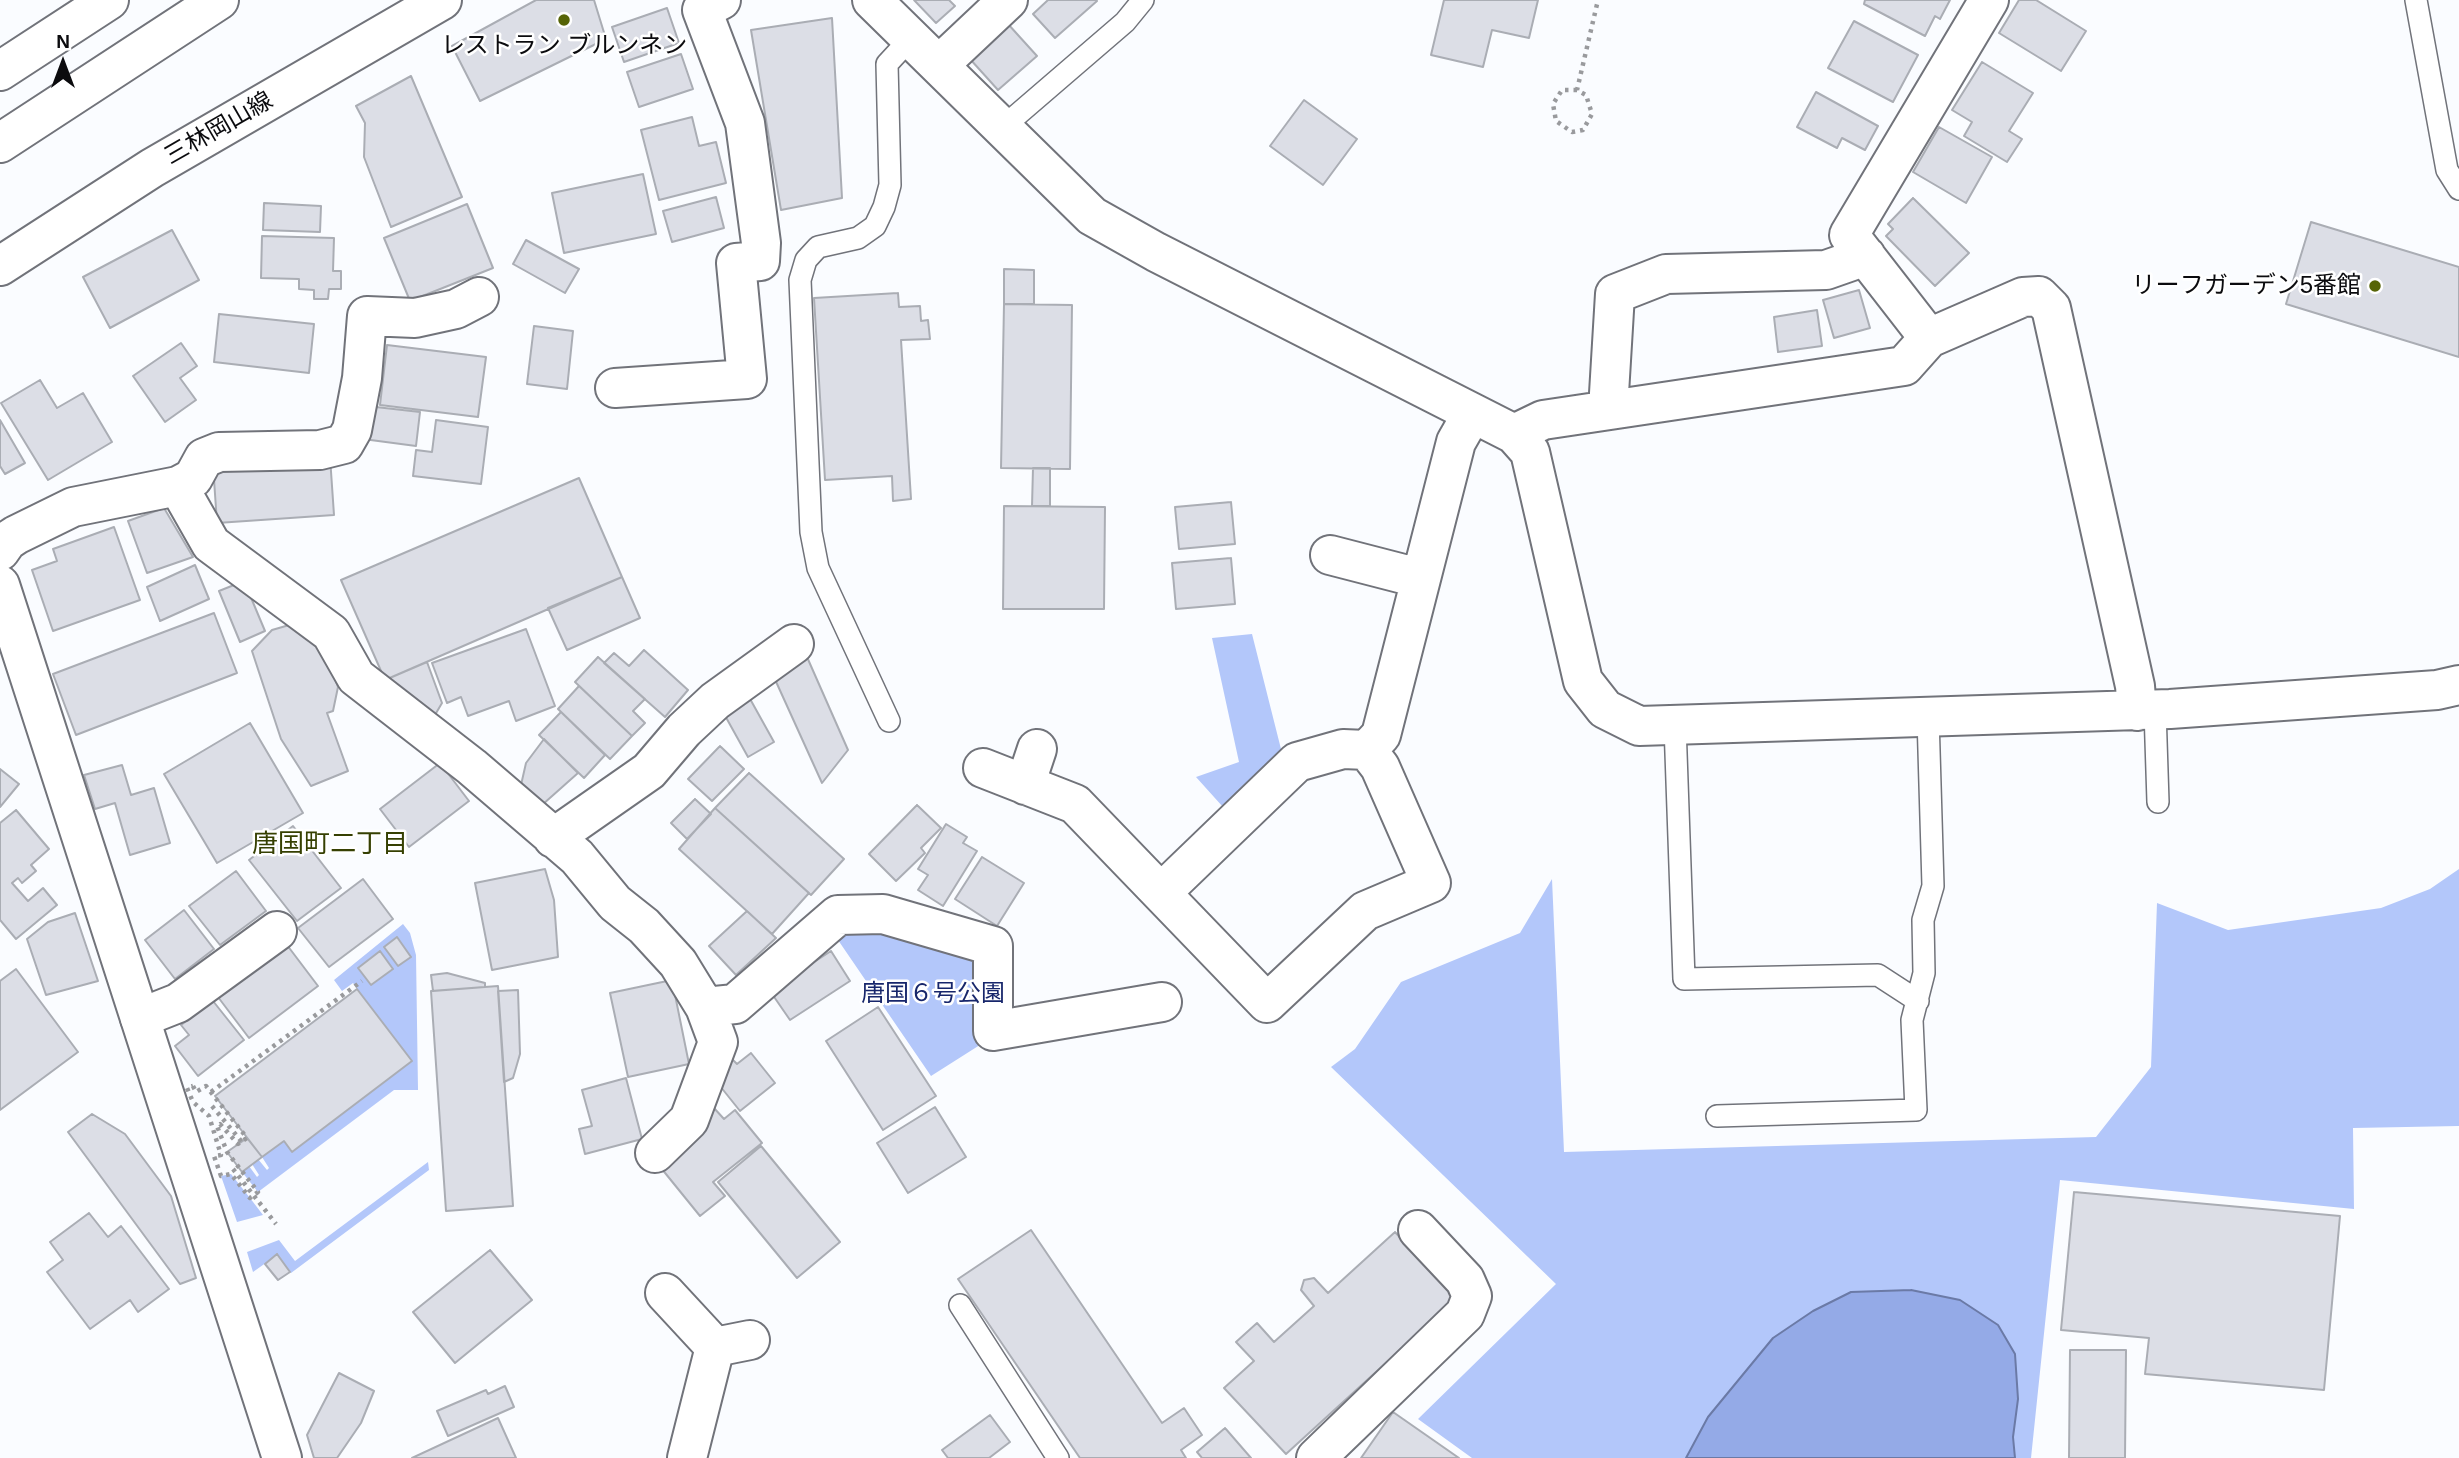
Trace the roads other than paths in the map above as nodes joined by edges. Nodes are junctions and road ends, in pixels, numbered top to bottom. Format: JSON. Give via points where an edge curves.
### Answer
{"nodes":[{"id":1,"x":109,"y":0,"type":"edge"},
{"id":2,"x":219,"y":0,"type":"edge"},
{"id":3,"x":442,"y":0,"type":"edge"},
{"id":4,"x":721,"y":0,"type":"edge"},
{"id":5,"x":872,"y":0,"type":"edge"},
{"id":6,"x":1008,"y":0,"type":"edge"},
{"id":7,"x":1143,"y":0,"type":"edge"},
{"id":8,"x":1989,"y":0,"type":"edge"},
{"id":9,"x":2416,"y":0,"type":"edge"},
{"id":10,"x":911,"y":38,"type":"junction"},
{"id":11,"x":940,"y":64,"type":"junction"},
{"id":12,"x":0,"y":71,"type":"edge"},
{"id":13,"x":1003,"y":127,"type":"junction"},
{"id":14,"x":0,"y":143,"type":"edge"},
{"id":15,"x":2459,"y":189,"type":"edge"},
{"id":16,"x":1866,"y":256,"type":"junction"},
{"id":17,"x":0,"y":266,"type":"edge"},
{"id":18,"x":479,"y":297,"type":"dead end"},
{"id":19,"x":1929,"y":338,"type":"junction"},
{"id":20,"x":615,"y":388,"type":"dead end"},
{"id":21,"x":1608,"y":410,"type":"junction"},
{"id":22,"x":1472,"y":414,"type":"junction"},
{"id":23,"x":1514,"y":434,"type":"junction"},
{"id":24,"x":178,"y":486,"type":"junction"},
{"id":25,"x":0,"y":551,"type":"edge"},
{"id":26,"x":1330,"y":555,"type":"dead end"},
{"id":27,"x":1419,"y":578,"type":"junction"},
{"id":28,"x":0,"y":585,"type":"edge"},
{"id":29,"x":794,"y":644,"type":"dead end"},
{"id":30,"x":2459,"y":685,"type":"edge"},
{"id":31,"x":2146,"y":710,"type":"junction"},
{"id":32,"x":1928,"y":717,"type":"junction"},
{"id":33,"x":889,"y":721,"type":"dead end"},
{"id":34,"x":1675,"y":725,"type":"junction"},
{"id":35,"x":1037,"y":749,"type":"dead end"},
{"id":36,"x":1367,"y":750,"type":"junction"},
{"id":37,"x":983,"y":768,"type":"dead end"},
{"id":38,"x":1025,"y":785,"type":"junction"},
{"id":39,"x":2158,"y":802,"type":"dead end"},
{"id":40,"x":554,"y":838,"type":"junction"},
{"id":41,"x":1161,"y":893,"type":"junction"},
{"id":42,"x":277,"y":931,"type":"dead end"},
{"id":43,"x":1162,"y":1002,"type":"dead end"},
{"id":44,"x":1918,"y":1002,"type":"junction"},
{"id":45,"x":705,"y":1007,"type":"junction"},
{"id":46,"x":140,"y":1018,"type":"junction"},
{"id":47,"x":1717,"y":1116,"type":"dead end"},
{"id":48,"x":654,"y":1153,"type":"dead end"},
{"id":49,"x":1418,"y":1230,"type":"dead end"},
{"id":50,"x":665,"y":1293,"type":"dead end"},
{"id":51,"x":960,"y":1305,"type":"dead end"},
{"id":52,"x":282,"y":1458,"type":"edge"},
{"id":53,"x":687,"y":1458,"type":"edge"},
{"id":54,"x":1058,"y":1458,"type":"edge"},
{"id":55,"x":1316,"y":1458,"type":"edge"}],
"edges":[{"from":1,"to":12,"type":"main road"},
{"from":2,"to":14,"type":"main road"},
{"from":3,"to":17,"type":"main road","name":"三林岡山線","via":[[152,168]]},
{"from":4,"to":20,"type":"main road","via":[[702,10],[745,123],[761,243],[760,261],[736,263],[747,379]]},
{"from":5,"to":10,"type":"main road"},
{"from":6,"to":11,"type":"main road"},
{"from":7,"to":13,"type":"lane","via":[[1125,22]]},
{"from":8,"to":16,"type":"main road","via":[[1849,235]]},
{"from":9,"to":15,"type":"lane","via":[[2446,170]]},
{"from":10,"to":11,"type":"main road"},
{"from":10,"to":33,"type":"lane","via":[[887,64],[890,185],[884,207],[875,226],[858,238],[818,247],[806,260],[800,280],[811,532],[818,568]]},
{"from":11,"to":13,"type":"main road"},
{"from":13,"to":22,"type":"main road","via":[[1092,216]]},
{"from":16,"to":19,"type":"main road"},
{"from":16,"to":21,"type":"main road","via":[[1826,270],[1666,274],[1615,294]]},
{"from":18,"to":24,"type":"main road","via":[[456,309],[415,318],[367,316],[362,378],[352,430],[344,444],[320,450],[219,453],[204,458],[193,478]]},
{"from":19,"to":21,"type":"main road","via":[[1905,366]]},
{"from":19,"to":31,"type":"main road","via":[[2023,297],[2039,296],[2051,308],[2132,673]]},
{"from":21,"to":23,"type":"main road","via":[[1542,420]]},
{"from":22,"to":23,"type":"main road"},
{"from":22,"to":27,"type":"main road","via":[[1456,442]]},
{"from":23,"to":34,"type":"main road","via":[[1530,453],[1583,681],[1605,709],[1639,726]]},
{"from":24,"to":25,"type":"main road","via":[[73,506],[16,534]]},
{"from":24,"to":40,"type":"main road","via":[[211,544],[331,633],[356,677]]},
{"from":26,"to":27,"type":"main road"},
{"from":27,"to":36,"type":"main road","via":[[1381,735]]},
{"from":28,"to":46,"type":"main road"},
{"from":29,"to":40,"type":"main road","via":[[715,701],[649,771]]},
{"from":30,"to":31,"type":"main road"},
{"from":31,"to":32,"type":"main road"},
{"from":31,"to":39,"type":"lane"},
{"from":32,"to":34,"type":"main road"},
{"from":32,"to":44,"type":"lane","via":[[1933,886],[1923,920],[1924,974]]},
{"from":34,"to":44,"type":"lane","via":[[1684,979],[1878,975]]},
{"from":35,"to":38,"type":"main road"},
{"from":36,"to":41,"type":"main road","via":[[1343,749],[1297,762]]},
{"from":36,"to":41,"type":"main road","via":[[1380,767],[1431,883],[1365,911],[1267,1003]]},
{"from":37,"to":38,"type":"main road"},
{"from":38,"to":41,"type":"main road","via":[[1074,804]]},
{"from":40,"to":45,"type":"main road","via":[[678,963]]},
{"from":42,"to":46,"type":"main road","via":[[178,1003]]},
{"from":43,"to":45,"type":"main road","via":[[993,1031],[993,946],[883,914],[838,915],[735,1004]]},
{"from":44,"to":47,"type":"lane","via":[[1912,1020],[1916,1110]]},
{"from":45,"to":48,"type":"main road","via":[[718,1041],[689,1119]]},
{"from":46,"to":52,"type":"main road"},
{"from":49,"to":55,"type":"main road","via":[[1465,1280],[1472,1296],[1465,1314]]},
{"from":50,"to":53,"type":"main road","via":[[732,1343]]},
{"from":51,"to":54,"type":"lane"}]}
